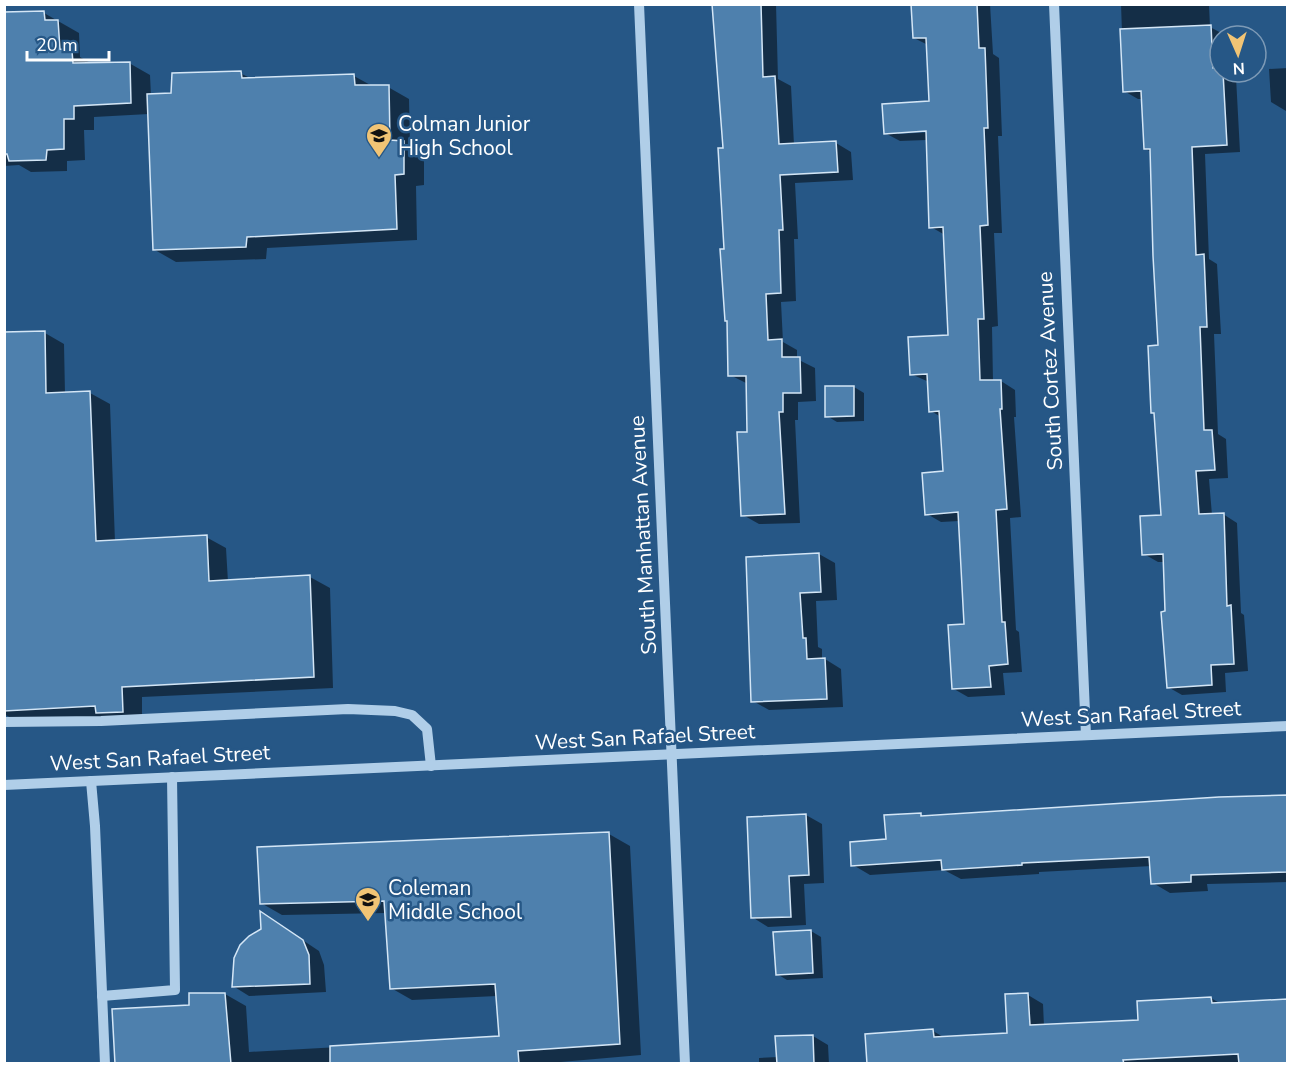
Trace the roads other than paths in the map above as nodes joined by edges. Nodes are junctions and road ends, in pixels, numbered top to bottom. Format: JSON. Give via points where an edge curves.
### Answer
{"nodes":[{"id":1,"x":639,"y":4,"type":"edge"},
{"id":2,"x":1054,"y":4,"type":"edge"},
{"id":3,"x":4,"y":722,"type":"edge"},
{"id":4,"x":1287,"y":726,"type":"edge"},
{"id":5,"x":1086,"y":735,"type":"junction"},
{"id":6,"x":672,"y":756,"type":"junction"},
{"id":7,"x":431,"y":766,"type":"junction"},
{"id":8,"x":172,"y":777,"type":"junction"},
{"id":9,"x":91,"y":781,"type":"junction"},
{"id":10,"x":4,"y":785,"type":"edge"},
{"id":11,"x":102,"y":996,"type":"junction"},
{"id":12,"x":105,"y":1064,"type":"edge"},
{"id":13,"x":685,"y":1064,"type":"edge"}],
"edges":[{"from":1,"to":6,"type":"street","name":"South Manhattan Avenue"},
{"from":2,"to":5,"type":"street","name":"South Cortez Avenue"},
{"from":3,"to":7,"type":"street","via":[[348,709],[395,711],[412,715],[427,729]]},
{"from":4,"to":5,"type":"street","name":"West San Rafael Street"},
{"from":5,"to":6,"type":"street","name":"West San Rafael Street"},
{"from":6,"to":7,"type":"street","name":"West San Rafael Street"},
{"from":6,"to":13,"type":"street","name":"South Manhattan Avenue"},
{"from":7,"to":8,"type":"street","name":"West San Rafael Street"},
{"from":8,"to":9,"type":"street","name":"West San Rafael Street"},
{"from":8,"to":11,"type":"street","via":[[175,990]]},
{"from":9,"to":10,"type":"street","name":"West San Rafael Street"},
{"from":9,"to":11,"type":"street"},
{"from":11,"to":12,"type":"street"}]}
